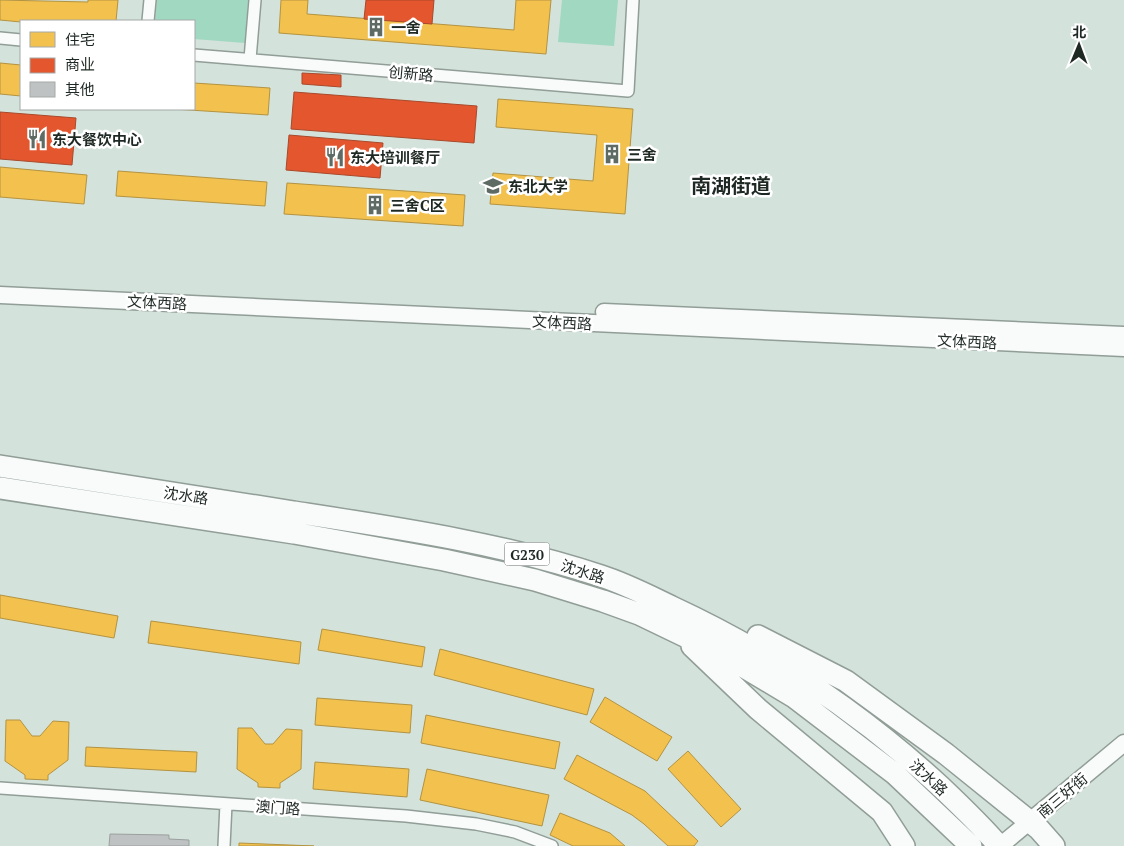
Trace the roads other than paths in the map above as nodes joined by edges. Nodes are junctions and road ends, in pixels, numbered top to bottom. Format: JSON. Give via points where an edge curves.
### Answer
{"nodes":[{"id":1,"x":150,"y":0,"type":"edge"},
{"id":2,"x":255,"y":0,"type":"edge"},
{"id":3,"x":633,"y":0,"type":"edge"},
{"id":4,"x":148,"y":20,"type":"edge"},
{"id":5,"x":0,"y":38,"type":"edge"},
{"id":6,"x":20,"y":40,"type":"edge"},
{"id":7,"x":195,"y":54,"type":"edge"},
{"id":8,"x":250,"y":59,"type":"junction"},
{"id":9,"x":0,"y":286,"type":"edge"},
{"id":10,"x":0,"y":295,"type":"edge"},
{"id":11,"x":1124,"y":335,"type":"edge"},
{"id":12,"x":1124,"y":348,"type":"edge"},
{"id":13,"x":0,"y":466,"type":"edge"},
{"id":14,"x":0,"y":488,"type":"edge"},
{"id":15,"x":642,"y":592,"type":"junction"},
{"id":16,"x":677,"y":632,"type":"junction"},
{"id":17,"x":1124,"y":743,"type":"edge"},
{"id":18,"x":1124,"y":758,"type":"edge"},
{"id":19,"x":0,"y":788,"type":"edge"},
{"id":20,"x":226,"y":804,"type":"junction"},
{"id":21,"x":1034,"y":826,"type":"junction"},
{"id":22,"x":968,"y":843,"type":"edge"},
{"id":23,"x":224,"y":846,"type":"edge"},
{"id":24,"x":552,"y":846,"type":"edge"},
{"id":25,"x":904,"y":846,"type":"edge"},
{"id":26,"x":999,"y":846,"type":"edge"},
{"id":27,"x":1019,"y":846,"type":"edge"},
{"id":28,"x":1054,"y":846,"type":"edge"}],
"edges":[{"from":1,"to":4,"type":"street"},
{"from":2,"to":8,"type":"street"},
{"from":3,"to":8,"type":"street","name":"创新路","via":[[628,91]]},
{"from":5,"to":6,"type":"street"},
{"from":7,"to":8,"type":"street","name":"创新路"},
{"from":9,"to":11,"type":"street","name":"文体西路"},
{"from":10,"to":12,"type":"street","name":"文体西路"},
{"from":13,"to":15,"type":"highway","name":"沈水路","number":"G230","via":[[470,541],[524,553]]},
{"from":14,"to":16,"type":"highway","name":"沈水路","number":"G230","via":[[294,532],[444,560],[535,580],[639,614]]},
{"from":15,"to":21,"type":"highway","via":[[728,620],[846,681],[946,754]]},
{"from":15,"to":26,"type":"highway","name":"沈水路","number":"G230","via":[[741,641],[825,694],[911,760]]},
{"from":16,"to":22,"type":"highway","name":"沈水路","number":"G230","via":[[722,654],[794,697],[895,774]]},
{"from":16,"to":25,"type":"highway","via":[[758,709],[882,812]]},
{"from":17,"to":21,"type":"street","name":"南三好街"},
{"from":18,"to":21,"type":"street"},
{"from":19,"to":20,"type":"street","name":"澳门路"},
{"from":20,"to":23,"type":"street"},
{"from":20,"to":24,"type":"street","name":"澳门路","via":[[476,824],[515,832]]},
{"from":21,"to":26,"type":"street","name":"南三好街"},
{"from":21,"to":27,"type":"street"},
{"from":21,"to":28,"type":"highway"}]}
